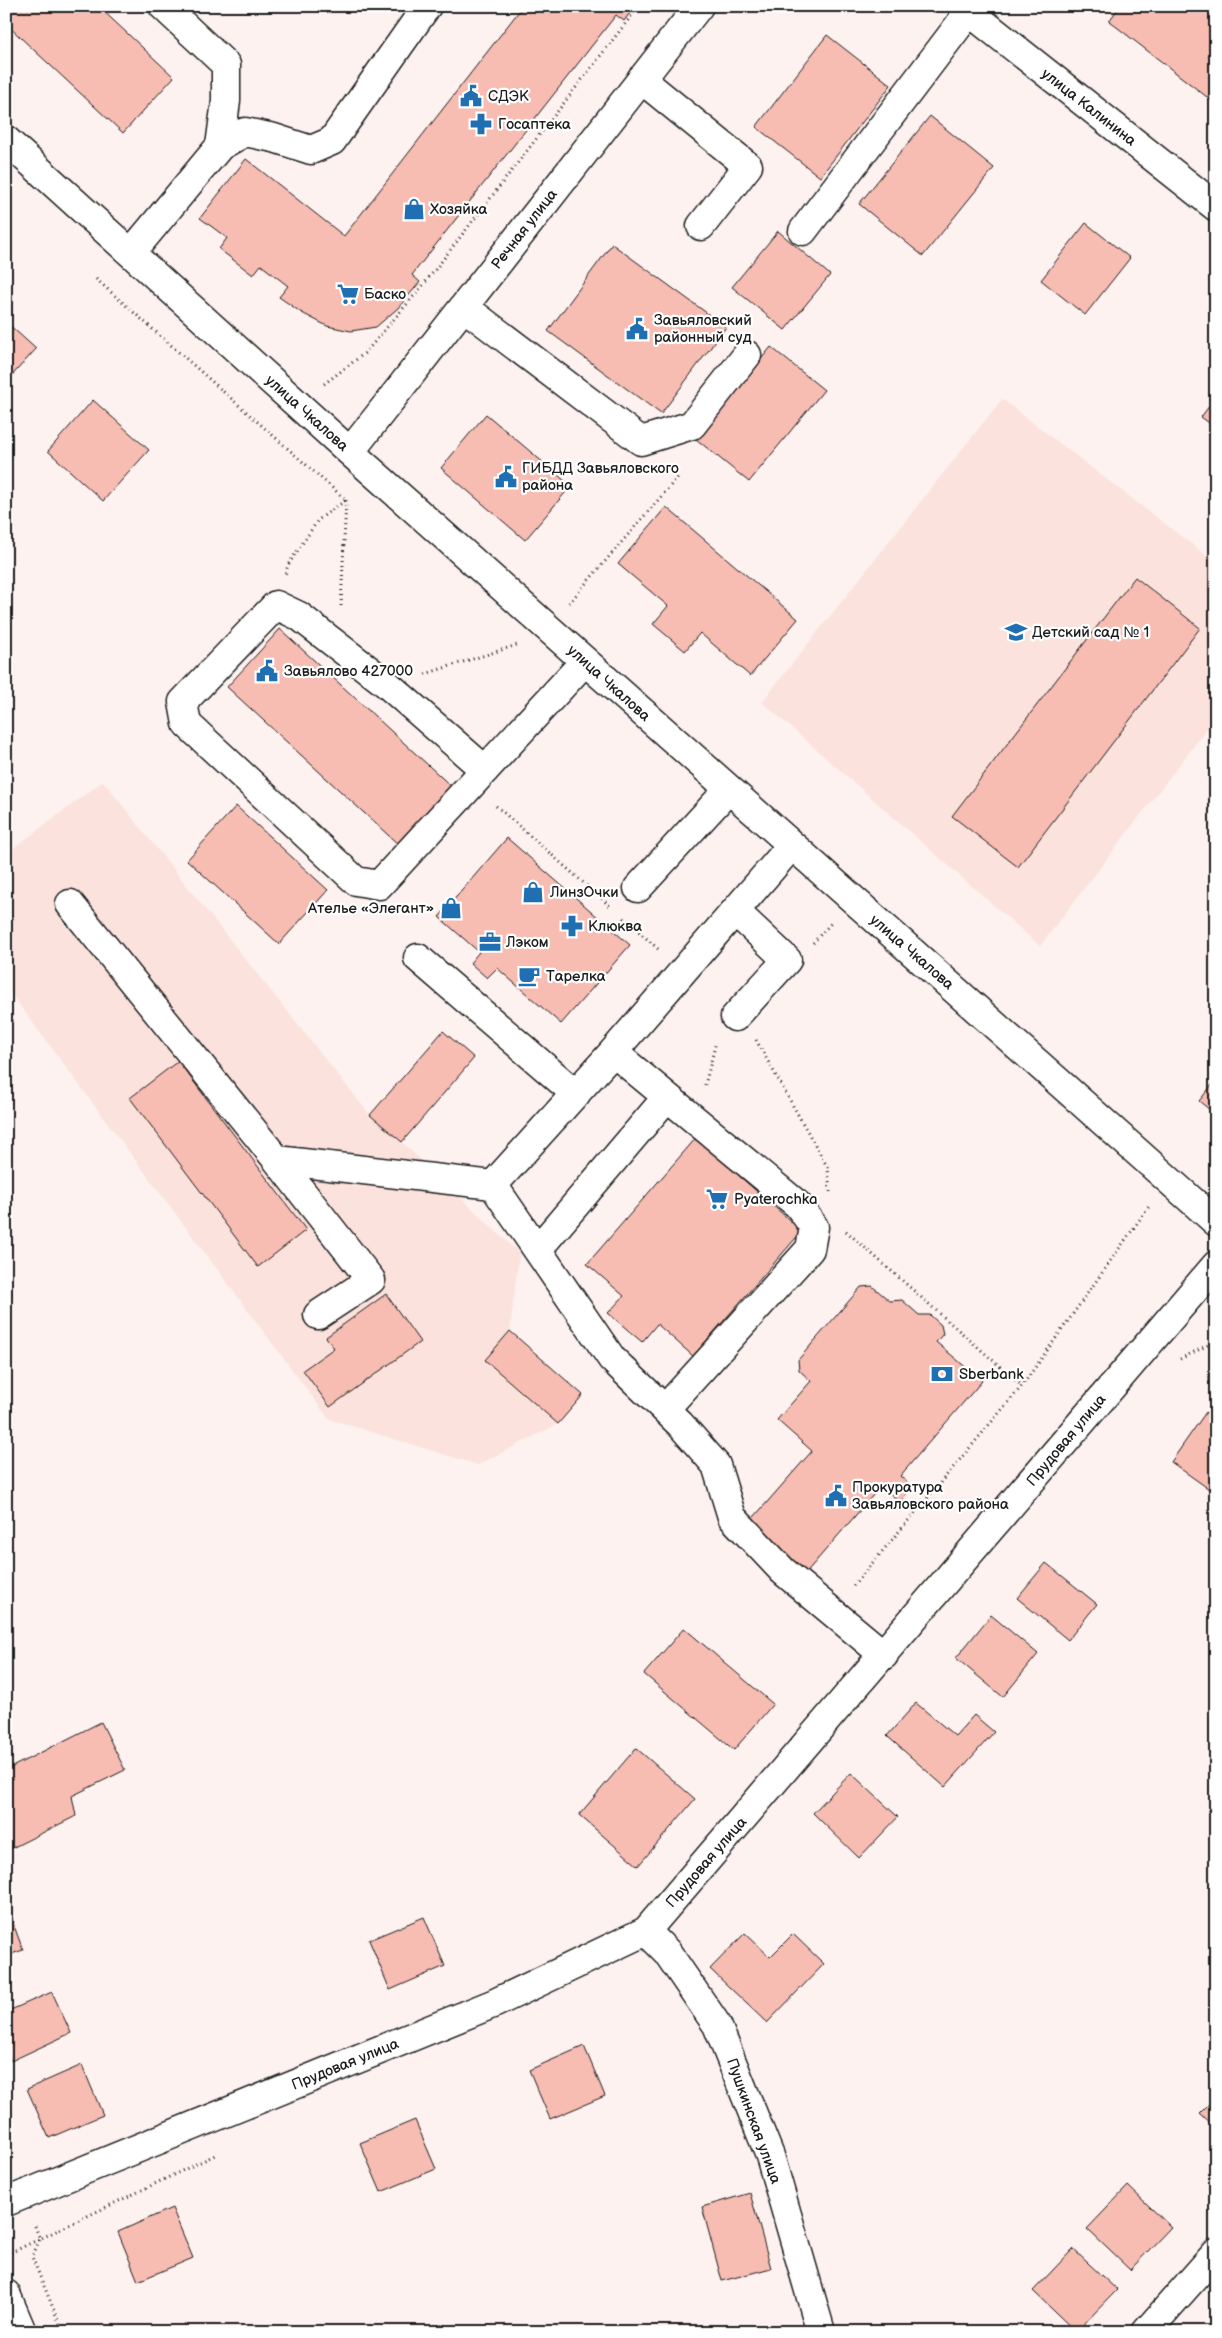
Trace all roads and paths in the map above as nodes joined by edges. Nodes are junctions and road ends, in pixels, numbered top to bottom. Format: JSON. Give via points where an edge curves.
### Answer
{"nodes":[{"id":1,"x":163,"y":6,"type":"edge"},
{"id":2,"x":426,"y":6,"type":"edge"},
{"id":3,"x":639,"y":6,"type":"edge"},
{"id":4,"x":699,"y":6,"type":"edge"},
{"id":5,"x":965,"y":9,"type":"edge"},
{"id":6,"x":642,"y":79,"type":"junction"},
{"id":7,"x":6,"y":140,"type":"edge"},
{"id":8,"x":220,"y":146,"type":"junction"},
{"id":9,"x":1214,"y":203,"type":"edge"},
{"id":10,"x":702,"y":226,"type":"dead end"},
{"id":11,"x":803,"y":231,"type":"dead end"},
{"id":12,"x":131,"y":253,"type":"junction"},
{"id":13,"x":96,"y":279,"type":"dead end"},
{"id":14,"x":464,"y":307,"type":"junction"},
{"id":15,"x":747,"y":355,"type":"dead end"},
{"id":16,"x":300,"y":407,"type":"junction"},
{"id":17,"x":664,"y":434,"type":"junction"},
{"id":18,"x":350,"y":452,"type":"junction"},
{"id":19,"x":346,"y":500,"type":"junction"},
{"id":20,"x":276,"y":605,"type":"junction"},
{"id":21,"x":551,"y":631,"type":"junction"},
{"id":22,"x":337,"y":646,"type":"junction"},
{"id":23,"x":585,"y":661,"type":"junction"},
{"id":24,"x":388,"y":685,"type":"junction"},
{"id":25,"x":478,"y":777,"type":"junction"},
{"id":26,"x":729,"y":789,"type":"junction"},
{"id":27,"x":792,"y":845,"type":"junction"},
{"id":28,"x":638,"y":888,"type":"dead end"},
{"id":29,"x":70,"y":904,"type":"dead end"},
{"id":30,"x":610,"y":906,"type":"dead end"},
{"id":31,"x":735,"y":911,"type":"junction"},
{"id":32,"x":618,"y":913,"type":"dead end"},
{"id":33,"x":418,"y":958,"type":"dead end"},
{"id":34,"x":683,"y":971,"type":"junction"},
{"id":35,"x":735,"y":1017,"type":"junction"},
{"id":36,"x":613,"y":1052,"type":"junction"},
{"id":37,"x":576,"y":1094,"type":"junction"},
{"id":38,"x":667,"y":1097,"type":"junction"},
{"id":39,"x":695,"y":1121,"type":"junction"},
{"id":40,"x":278,"y":1160,"type":"junction"},
{"id":41,"x":1168,"y":1180,"type":"junction"},
{"id":42,"x":493,"y":1185,"type":"junction"},
{"id":43,"x":822,"y":1222,"type":"junction"},
{"id":44,"x":1216,"y":1222,"type":"edge"},
{"id":45,"x":538,"y":1249,"type":"junction"},
{"id":46,"x":1216,"y":1265,"type":"edge"},
{"id":47,"x":318,"y":1315,"type":"dead end"},
{"id":48,"x":1216,"y":1341,"type":"edge"},
{"id":49,"x":1173,"y":1362,"type":"dead end"},
{"id":50,"x":1022,"y":1386,"type":"junction"},
{"id":51,"x":665,"y":1409,"type":"junction"},
{"id":52,"x":832,"y":1611,"type":"junction"},
{"id":53,"x":884,"y":1655,"type":"junction"},
{"id":54,"x":646,"y":1931,"type":"junction"},
{"id":55,"x":219,"y":2153,"type":"dead end"},
{"id":56,"x":15,"y":2198,"type":"edge"},
{"id":57,"x":40,"y":2239,"type":"junction"},
{"id":58,"x":1216,"y":2254,"type":"edge"},
{"id":59,"x":6,"y":2255,"type":"edge"},
{"id":60,"x":6,"y":2294,"type":"edge"},
{"id":61,"x":22,"y":2332,"type":"edge"},
{"id":62,"x":63,"y":2332,"type":"edge"},
{"id":63,"x":821,"y":2332,"type":"edge"},
{"id":64,"x":1146,"y":2332,"type":"edge"}],
"edges":[{"from":1,"to":8,"type":"street","via":[[226,65],[226,101]]},
{"from":2,"to":8,"type":"street","via":[[332,141],[311,150],[245,132]]},
{"from":3,"to":16,"type":"path","via":[[366,353],[332,376]]},
{"from":4,"to":6,"type":"street","name":"Речная улица"},
{"from":5,"to":9,"type":"street","name":"улица Калинина"},
{"from":5,"to":11,"type":"street"},
{"from":6,"to":10,"type":"street","via":[[748,166]]},
{"from":6,"to":14,"type":"street","name":"Речная улица"},
{"from":7,"to":12,"type":"street","name":"улица Чкалова"},
{"from":8,"to":12,"type":"street"},
{"from":12,"to":16,"type":"street","name":"улица Чкалова"},
{"from":13,"to":19,"type":"path"},
{"from":14,"to":17,"type":"street","via":[[641,441]]},
{"from":14,"to":18,"type":"street","name":"Речная улица"},
{"from":15,"to":17,"type":"street","via":[[692,425]]},
{"from":16,"to":18,"type":"street","name":"улица Чкалова"},
{"from":17,"to":21,"type":"path","via":[[678,477]]},
{"from":18,"to":19,"type":"path"},
{"from":18,"to":21,"type":"street","name":"улица Чкалова"},
{"from":19,"to":20,"type":"path","via":[[318,520],[288,565]]},
{"from":19,"to":22,"type":"path"},
{"from":20,"to":22,"type":"street","via":[[299,616]]},
{"from":20,"to":25,"type":"street","via":[[183,702],[187,724],[356,881],[379,885]]},
{"from":21,"to":23,"type":"street","name":"улица Чкалова"},
{"from":21,"to":24,"type":"path"},
{"from":22,"to":24,"type":"street"},
{"from":23,"to":25,"type":"street"},
{"from":23,"to":26,"type":"street","name":"улица Чкалова"},
{"from":24,"to":25,"type":"street"},
{"from":25,"to":30,"type":"path"},
{"from":26,"to":27,"type":"street","name":"улица Чкалова"},
{"from":26,"to":28,"type":"street"},
{"from":27,"to":31,"type":"street"},
{"from":27,"to":41,"type":"street","name":"улица Чкалова"},
{"from":29,"to":40,"type":"street"},
{"from":31,"to":34,"type":"street"},
{"from":31,"to":35,"type":"street","via":[[787,960]]},
{"from":32,"to":34,"type":"path"},
{"from":33,"to":37,"type":"street"},
{"from":34,"to":36,"type":"street"},
{"from":35,"to":39,"type":"path","via":[[717,1037]]},
{"from":35,"to":43,"type":"path","via":[[750,1029],[828,1168]]},
{"from":36,"to":37,"type":"street"},
{"from":36,"to":38,"type":"street"},
{"from":37,"to":42,"type":"street"},
{"from":38,"to":39,"type":"street"},
{"from":38,"to":45,"type":"street"},
{"from":39,"to":43,"type":"street"},
{"from":40,"to":42,"type":"street"},
{"from":40,"to":47,"type":"street","via":[[370,1280]]},
{"from":41,"to":44,"type":"street","name":"улица Чкалова"},
{"from":41,"to":50,"type":"path"},
{"from":42,"to":45,"type":"street"},
{"from":43,"to":50,"type":"path"},
{"from":43,"to":51,"type":"street","via":[[810,1249]]},
{"from":45,"to":51,"type":"street","via":[[612,1360]]},
{"from":46,"to":53,"type":"street","name":"Прудовая улица"},
{"from":48,"to":49,"type":"path"},
{"from":50,"to":52,"type":"path"},
{"from":51,"to":52,"type":"street","via":[[716,1465],[732,1516],[784,1571]]},
{"from":52,"to":53,"type":"street"},
{"from":53,"to":54,"type":"street","name":"Прудовая улица"},
{"from":54,"to":56,"type":"street","name":"Прудовая улица","via":[[495,2003]]},
{"from":54,"to":63,"type":"street","name":"Пушкинская улица","via":[[667,1952],[717,2025],[770,2156]]},
{"from":55,"to":57,"type":"path"},
{"from":56,"to":57,"type":"path"},
{"from":57,"to":59,"type":"path"},
{"from":57,"to":62,"type":"path","via":[[32,2256]]},
{"from":58,"to":64,"type":"street"},
{"from":60,"to":61,"type":"street"}]}
